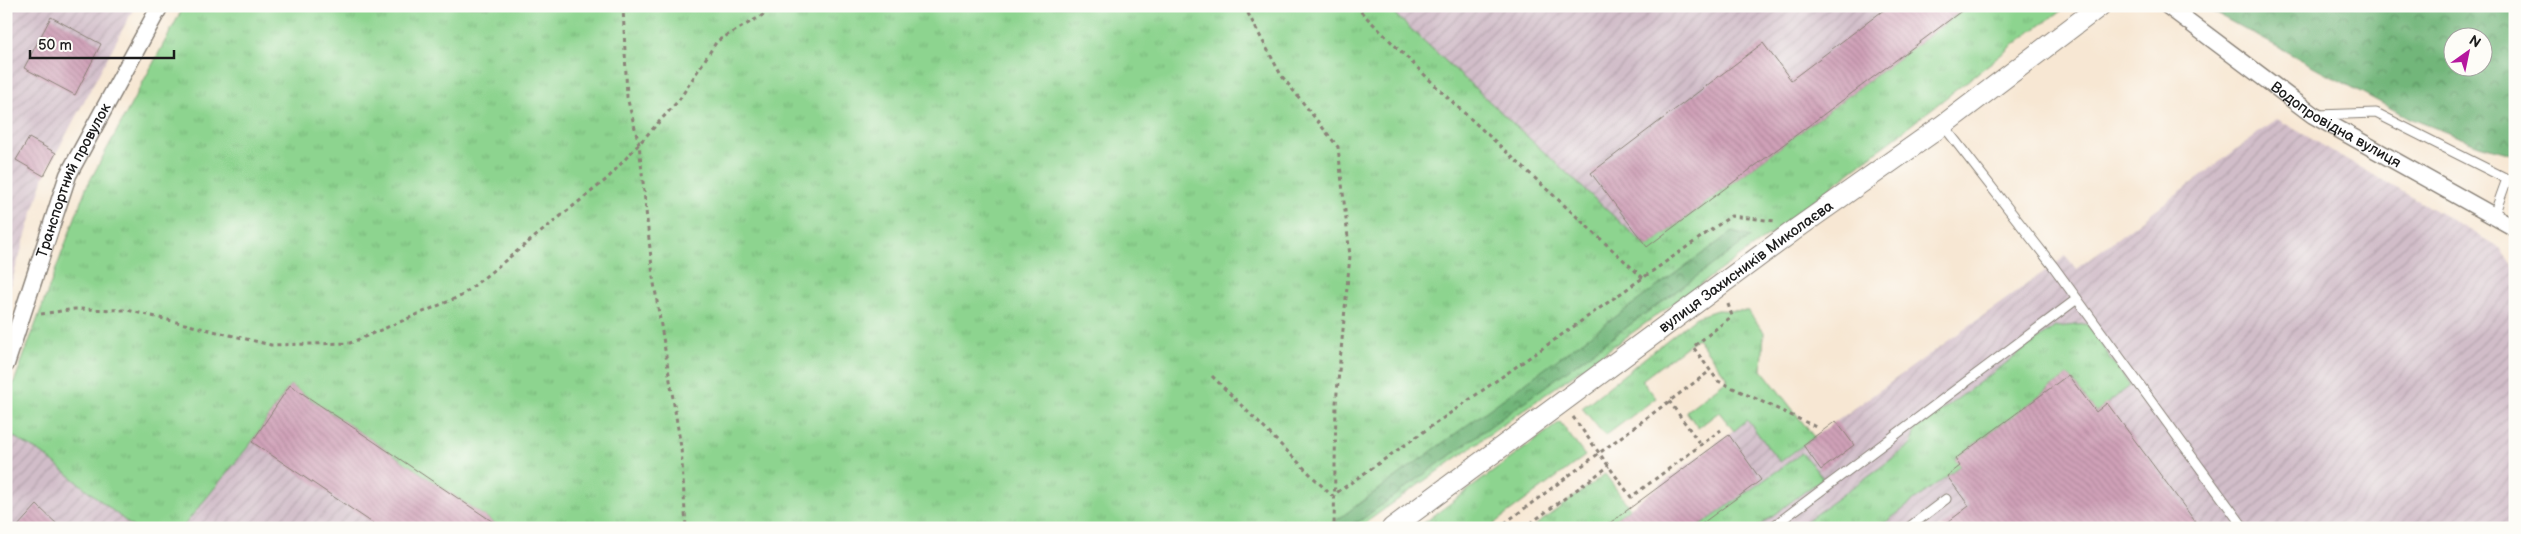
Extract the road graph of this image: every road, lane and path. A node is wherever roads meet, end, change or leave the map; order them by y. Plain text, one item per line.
1 (160, 6) edge
2 (623, 6) edge
3 (773, 6) edge
4 (1244, 6) edge
5 (1355, 6) edge
6 (2100, 6) edge
7 (2168, 6) edge
8 (2313, 115) junction
9 (1943, 125) junction
10 (639, 144) junction
11 (2511, 181) edge
12 (2494, 215) junction
13 (2515, 228) edge
14 (1796, 229) junction
15 (1643, 278) junction
16 (1722, 284) junction
17 (2077, 299) junction
18 (22, 317) junction
19 (6, 364) edge
20 (1710, 371) junction
21 (1212, 376) dead end
22 (1669, 401) junction
23 (1562, 402) junction
24 (1816, 427) dead end
25 (1721, 430) dead end
26 (1701, 445) junction
27 (1599, 452) junction
28 (1609, 466) junction
29 (1332, 496) junction
30 (1946, 499) dead end
31 (1783, 519) junction
32 (686, 528) edge
33 (1334, 528) edge
34 (1392, 528) edge
35 (1498, 528) edge
36 (1524, 528) edge
37 (1771, 528) edge
38 (1789, 528) edge
39 (1908, 528) edge
40 (2244, 528) edge

1 - 18 street, Транспортний провулок
2 - 10 path
3 - 10 path
4 - 29 path
5 - 15 path
6 - 9 street, вулиця Захисників Миколаєва
7 - 8 street, Водопровідна вулиця
8 - 11 lane
8 - 12 street, Водопровідна вулиця
9 - 14 street, вулиця Захисників Миколаєва
9 - 17 lane
10 - 18 path
10 - 32 path
11 - 12 lane
12 - 13 street, Водопровідна вулиця
14 - 15 path
14 - 16 street, вулиця Захисників Миколаєва
15 - 29 path
16 - 20 path
16 - 23 street, вулиця Захисників Миколаєва
17 - 31 lane
17 - 40 lane
18 - 19 street, Транспортний провулок
20 - 22 path
20 - 24 path
21 - 29 path
22 - 26 path
22 - 27 path
23 - 27 path
23 - 34 street, вулиця Захисників Миколаєва
25 - 26 path
26 - 28 path
27 - 28 path
27 - 35 path
28 - 36 path
29 - 33 path
30 - 39 lane
31 - 37 lane
31 - 38 lane

